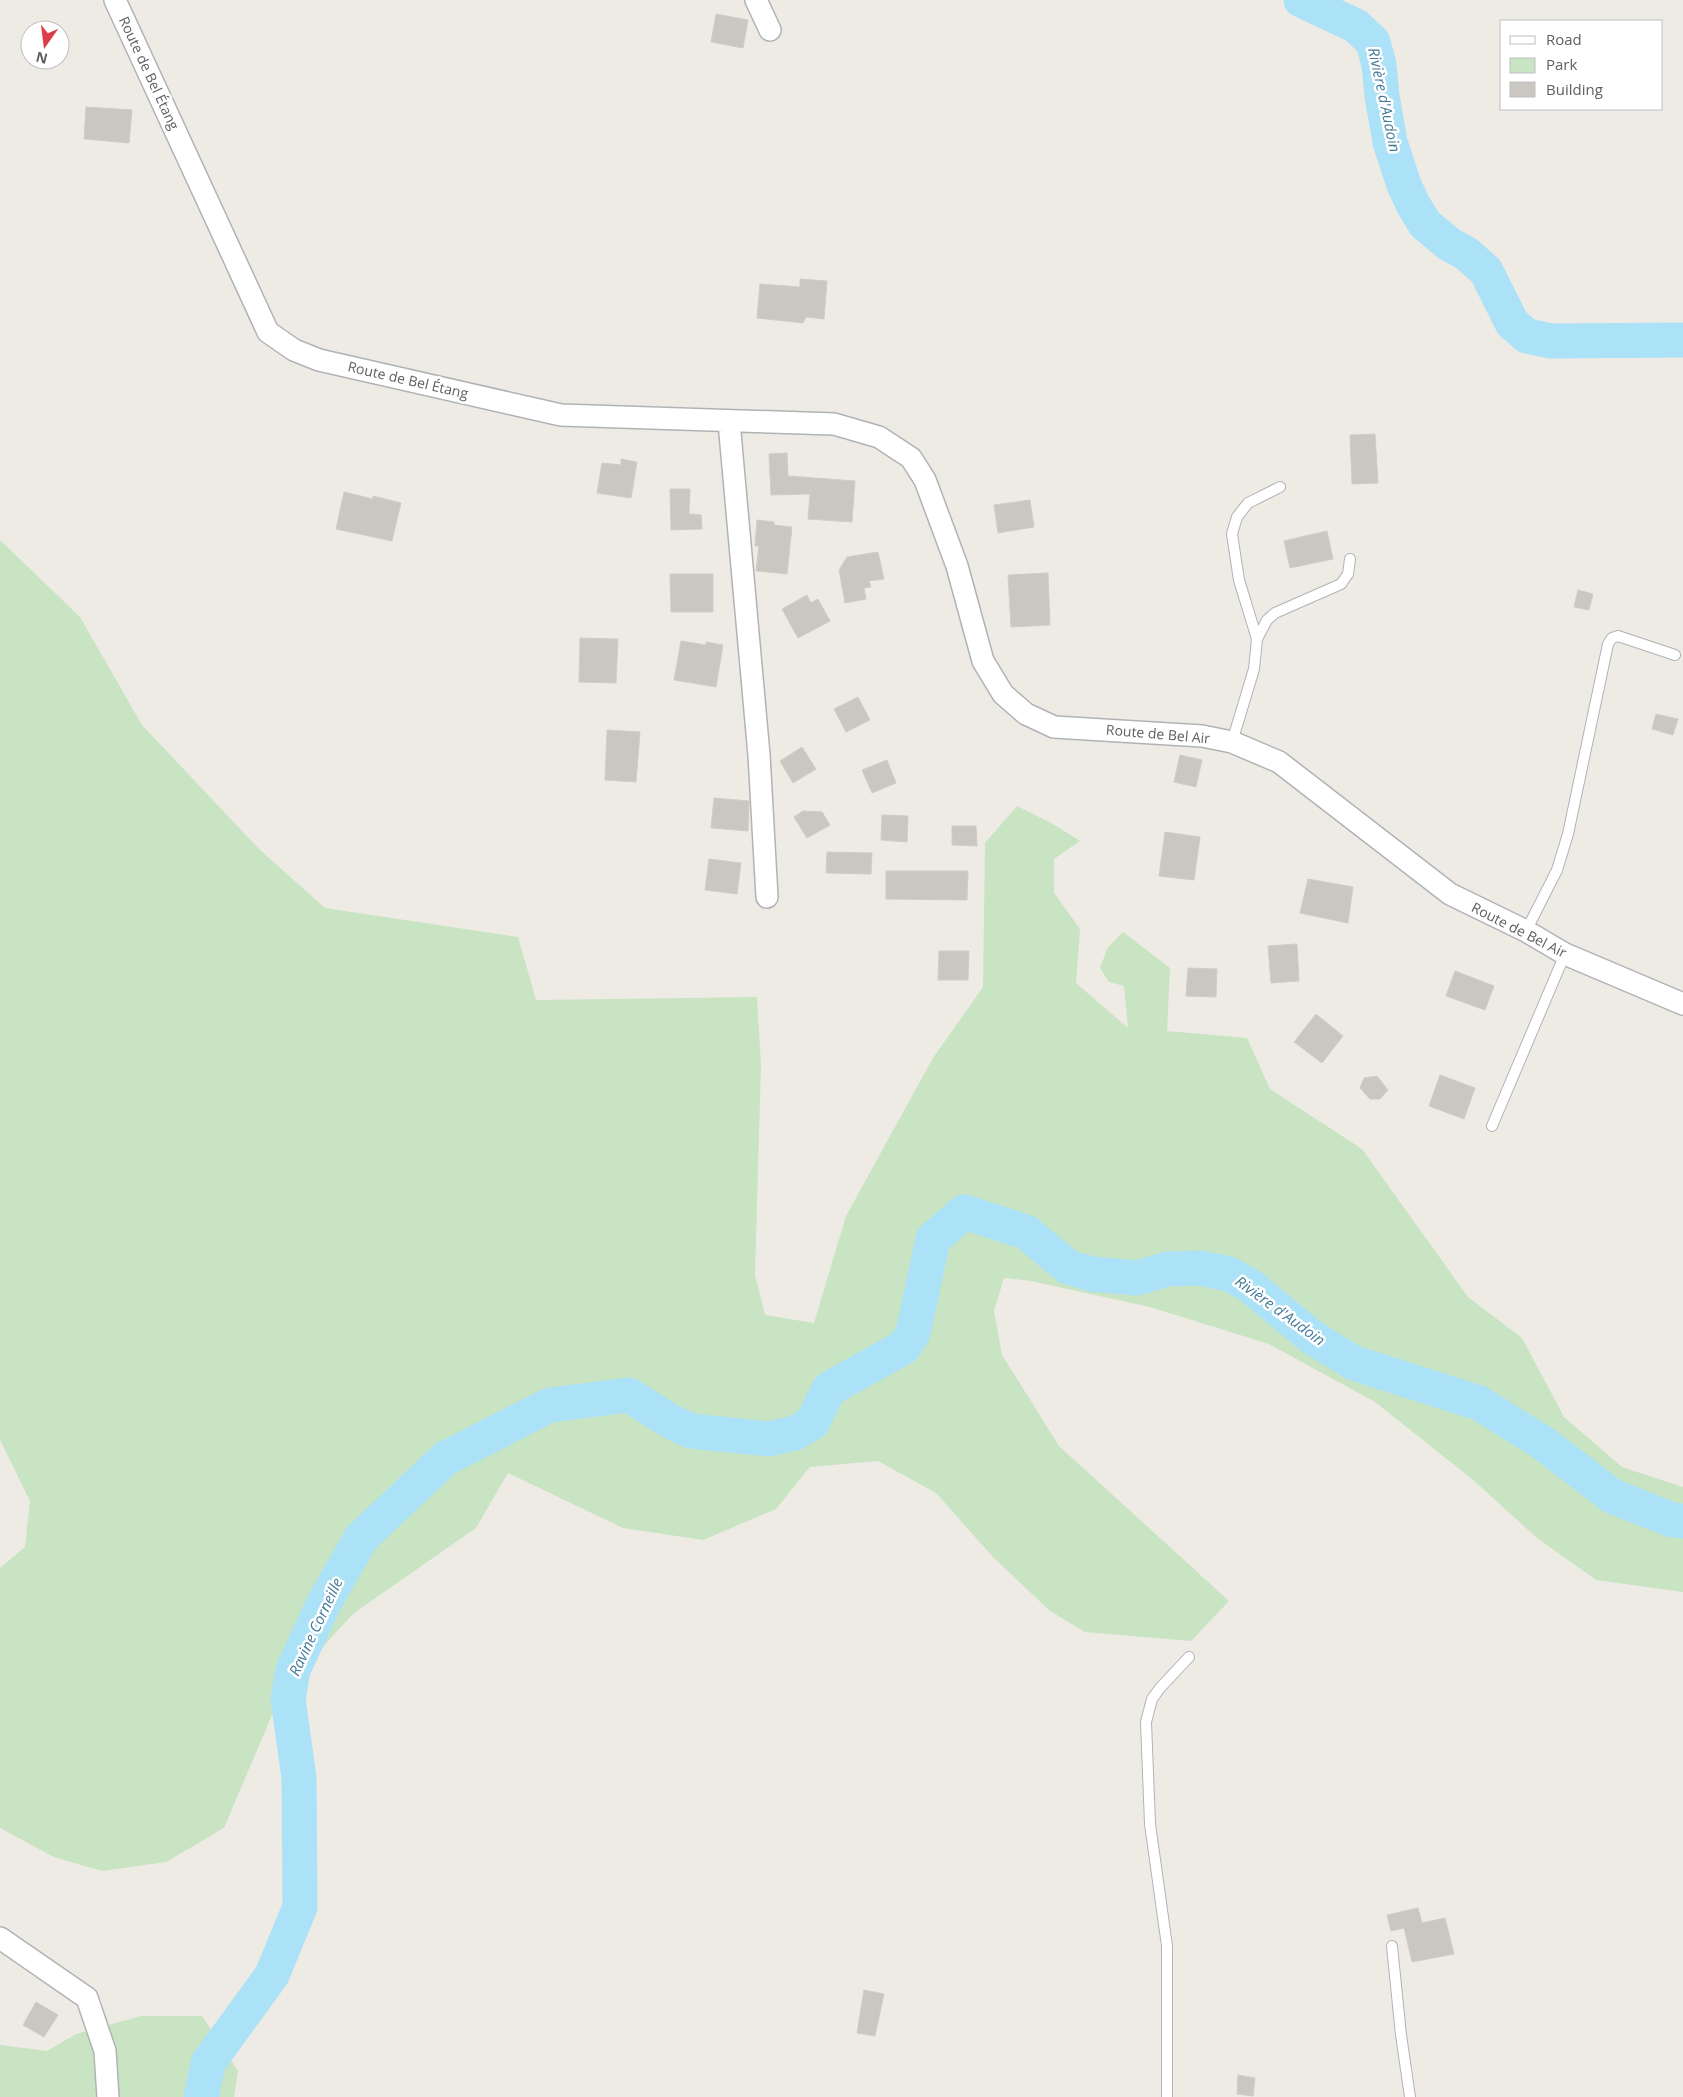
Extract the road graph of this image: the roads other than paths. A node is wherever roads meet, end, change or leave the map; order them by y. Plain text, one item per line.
1 (115, 0) edge
2 (756, 0) edge
3 (770, 30) dead end
4 (729, 422) junction
5 (911, 458) joint
6 (1280, 487) dead end
7 (1350, 559) dead end
8 (1258, 639) junction
9 (1674, 655) dead end
10 (1232, 742) junction
11 (767, 897) dead end
12 (1526, 931) junction
13 (1565, 954) junction
14 (1683, 1004) edge
15 (1492, 1126) dead end
16 (1189, 1657) dead end
17 (0, 1938) edge
18 (1392, 1946) dead end
19 (108, 2097) edge
20 (1167, 2097) edge
21 (1410, 2097) edge

1 - 4 street, Route de Bel Étang
2 - 3 street
4 - 5 street, Route de Bel Étang
4 - 11 street
5 - 10 street, Route de Bel Air
6 - 8 lane
7 - 8 lane
8 - 10 lane
9 - 12 lane
10 - 12 street, Route de Bel Air
12 - 13 street, Route de Bel Air
13 - 14 street, Route de Bel Air
13 - 15 lane
16 - 20 lane
17 - 19 street
18 - 21 lane

